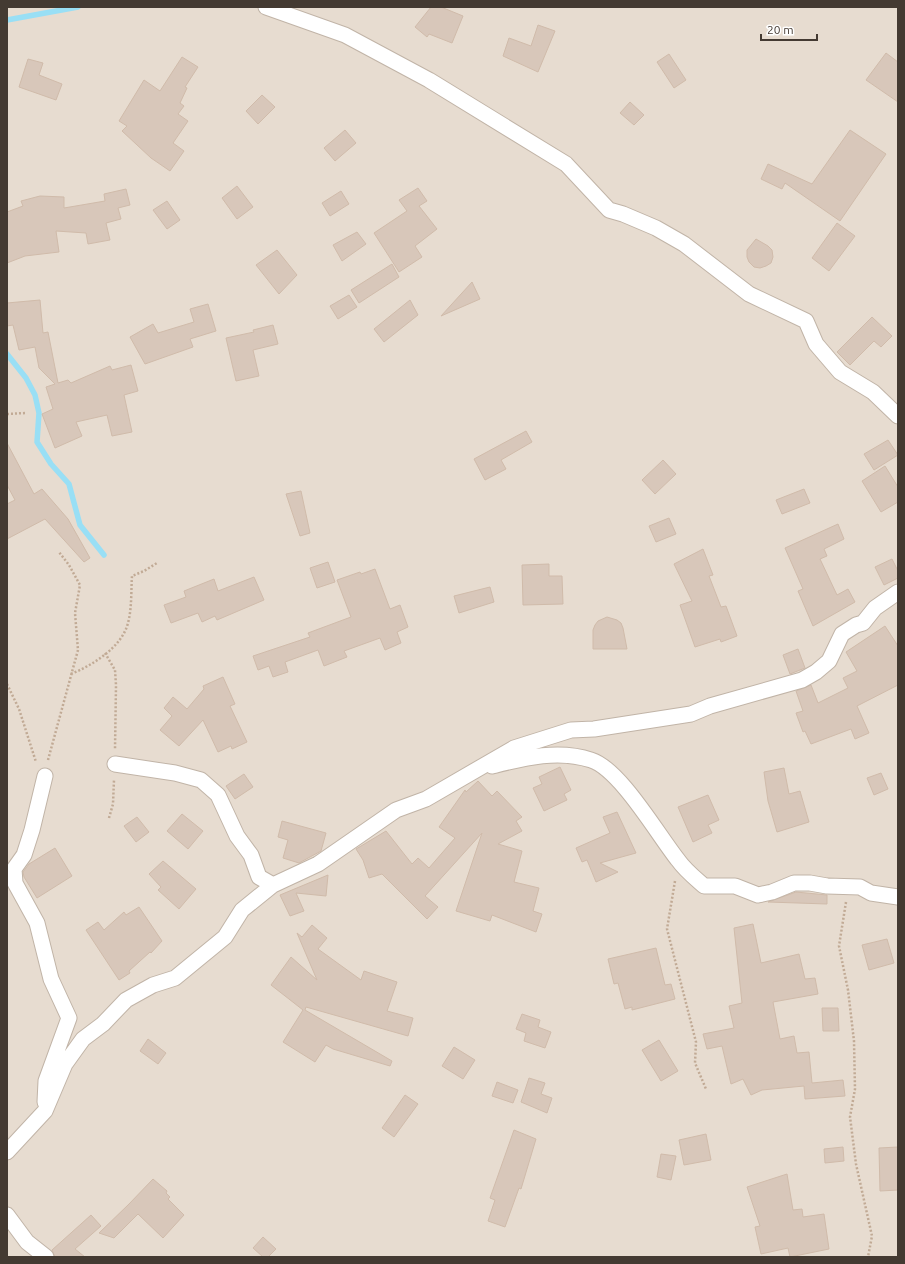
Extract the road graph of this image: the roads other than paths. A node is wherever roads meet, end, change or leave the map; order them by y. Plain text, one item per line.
1 (266, 7) edge
2 (898, 416) edge
3 (898, 592) edge
4 (115, 764) road end
5 (470, 772) junction
6 (44, 780) road end
7 (273, 885) junction
8 (898, 897) edge
9 (44, 1111) junction
10 (7, 1152) edge
11 (7, 1215) edge
12 (46, 1257) edge

1 - 2 street
3 - 5 street
4 - 7 street
5 - 7 street
5 - 8 street
6 - 9 street
7 - 9 street
9 - 10 street
11 - 12 street

